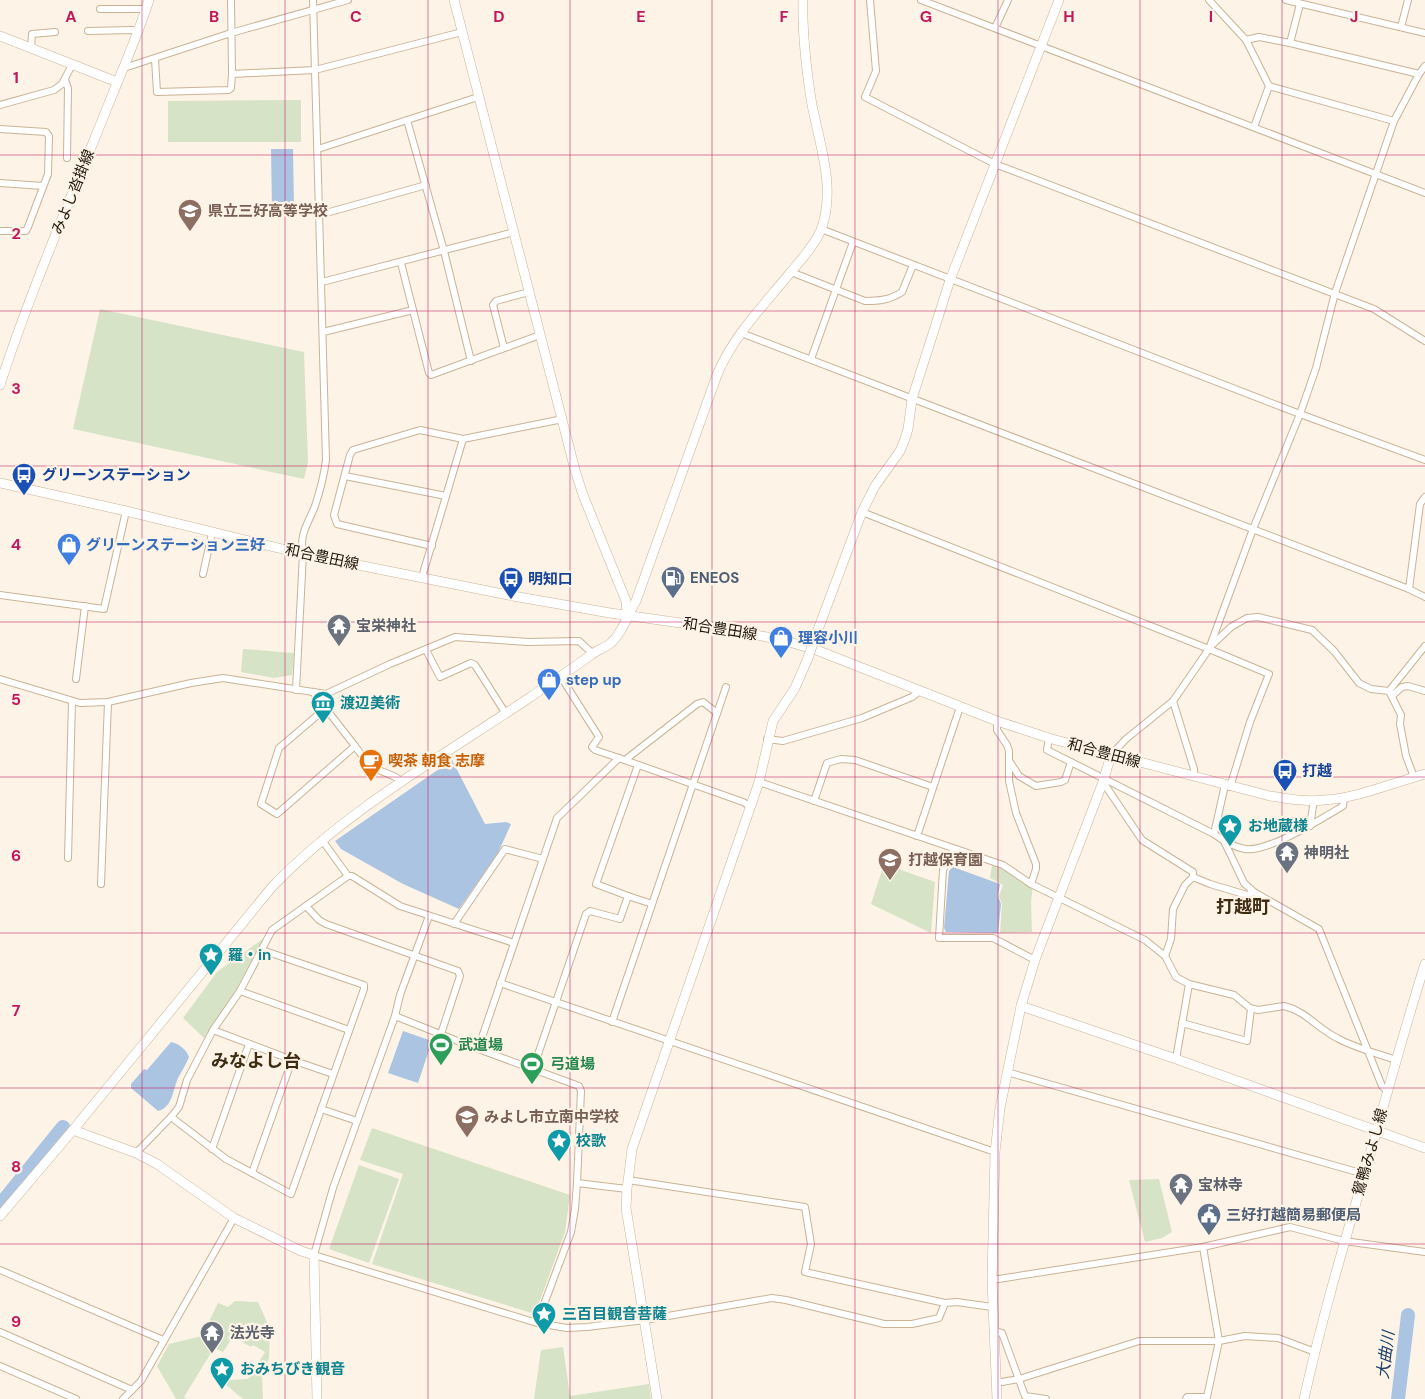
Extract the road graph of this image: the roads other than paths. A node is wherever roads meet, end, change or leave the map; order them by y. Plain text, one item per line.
1 (231, 0) edge
2 (313, 0) edge
3 (348, 0) edge
4 (454, 0) edge
5 (803, 0) edge
6 (870, 0) edge
7 (920, 0) edge
8 (1008, 0) edge
9 (1059, 0) edge
10 (1209, 0) edge
11 (1286, 0) edge
12 (1408, 0) edge
13 (1300, 4) junction
14 (148, 5) edge
15 (100, 9) dead end
16 (313, 9) junction
17 (1402, 27) junction
18 (995, 28) junction
19 (88, 30) dead end
20 (55, 32) dead end
21 (137, 32) junction
22 (462, 32) junction
23 (1425, 33) edge
24 (231, 34) junction
25 (0, 36) edge
26 (1246, 40) junction
27 (1290, 43) junction
28 (1040, 47) junction
29 (31, 48) junction
30 (155, 59) junction
31 (72, 64) junction
32 (1425, 66) edge
33 (124, 68) junction
34 (315, 70) junction
35 (232, 74) junction
36 (1419, 74) junction
37 (65, 80) junction
38 (117, 82) junction
39 (1270, 86) junction
40 (478, 97) junction
41 (0, 105) edge
42 (407, 120) junction
43 (1394, 121) junction
44 (1254, 127) junction
45 (0, 130) edge
46 (318, 149) junction
47 (68, 158) dead end
48 (995, 164) junction
49 (1375, 174) junction
50 (0, 183) edge
51 (426, 185) junction
52 (43, 186) junction
53 (1425, 193) edge
54 (319, 215) junction
55 (821, 229) junction
56 (0, 231) edge
57 (514, 232) junction
58 (853, 242) junction
59 (444, 251) junction
60 (401, 263) junction
61 (913, 265) junction
62 (791, 272) junction
63 (950, 280) junction
64 (322, 282) junction
65 (836, 290) junction
66 (529, 292) junction
67 (1335, 293) junction
68 (413, 310) junction
69 (323, 332) junction
70 (741, 333) junction
71 (540, 336) junction
72 (1425, 341) edge
73 (504, 348) junction
74 (811, 359) junction
75 (472, 361) junction
76 (0, 385) edge
77 (912, 399) junction
78 (1300, 414) junction
79 (563, 419) junction
80 (463, 440) junction
81 (1425, 460) edge
82 (345, 476) junction
83 (0, 483) edge
84 (446, 496) junction
85 (1425, 497) edge
86 (126, 511) junction
87 (862, 512) junction
88 (1253, 529) junction
89 (212, 533) junction
90 (432, 546) junction
91 (303, 554) junction
92 (203, 574) dead end
93 (422, 577) junction
94 (1409, 589) junction
95 (0, 595) edge
96 (1425, 597) edge
97 (85, 606) junction
98 (627, 615) junction
99 (1425, 646) edge
100 (1209, 648) junction
101 (426, 650) junction
102 (593, 654) junction
103 (561, 677) junction
104 (76, 679) dead end
105 (0, 680) edge
106 (726, 687) dead end
107 (296, 690) junction
108 (1425, 690) edge
109 (920, 691) junction
110 (313, 692) junction
111 (1391, 694) junction
112 (1174, 700) junction
113 (72, 701) junction
114 (108, 702) junction
115 (960, 707) junction
116 (326, 708) junction
117 (718, 713) junction
118 (506, 714) junction
119 (997, 721) junction
120 (1049, 738) junction
121 (768, 739) junction
122 (355, 746) junction
123 (1111, 754) junction
124 (622, 759) junction
125 (1010, 761) junction
126 (1071, 762) junction
127 (638, 765) junction
128 (1425, 774) edge
129 (1194, 777) junction
130 (1414, 777) junction
131 (1103, 780) junction
132 (401, 781) junction
133 (758, 782) junction
134 (694, 784) junction
135 (1228, 786) junction
136 (933, 787) junction
137 (1344, 798) junction
138 (1314, 800) junction
139 (814, 801) junction
140 (750, 806) junction
141 (1310, 826) junction
142 (1214, 834) junction
143 (917, 836) junction
144 (322, 840) junction
145 (1224, 841) junction
146 (1238, 846) junction
147 (954, 849) junction
148 (1230, 853) junction
149 (68, 858) dead end
150 (543, 859) junction
151 (348, 876) junction
152 (1193, 878) junction
153 (101, 884) dead end
154 (1031, 884) junction
155 (1254, 892) junction
156 (628, 896) junction
157 (1060, 898) junction
158 (652, 904) junction
159 (306, 906) junction
160 (429, 916) junction
161 (454, 924) junction
162 (514, 943) junction
163 (262, 950) junction
164 (415, 955) junction
165 (1165, 956) junction
166 (1035, 960) junction
167 (1425, 964) edge
168 (500, 983) junction
169 (1189, 984) junction
170 (240, 991) junction
171 (555, 1003) junction
172 (1020, 1006) junction
173 (1252, 1009) junction
174 (395, 1016) junction
175 (612, 1022) junction
176 (1182, 1023) junction
177 (213, 1030) junction
178 (349, 1030) junction
179 (440, 1034) junction
180 (669, 1041) junction
181 (249, 1044) junction
182 (478, 1049) junction
183 (1368, 1050) junction
184 (1176, 1059) junction
185 (292, 1060) junction
186 (1396, 1060) junction
187 (533, 1069) junction
188 (1007, 1072) junction
189 (333, 1074) junction
190 (1388, 1092) junction
191 (322, 1109) junction
192 (171, 1117) junction
193 (357, 1122) junction
194 (73, 1130) junction
195 (1376, 1130) junction
196 (1425, 1148) edge
197 (212, 1149) junction
198 (995, 1152) junction
199 (136, 1153) junction
200 (252, 1173) junction
201 (1364, 1174) junction
202 (577, 1182) junction
203 (628, 1185) junction
204 (0, 1216) edge
205 (234, 1218) junction
206 (1344, 1241) junction
207 (1203, 1247) junction
208 (1425, 1252) edge
209 (314, 1255) junction
210 (0, 1271) edge
211 (992, 1280) junction
212 (945, 1303) junction
213 (992, 1307) junction
214 (645, 1320) junction
215 (537, 1323) junction
216 (993, 1331) junction
217 (0, 1332) edge
218 (163, 1340) junction
219 (1219, 1341) junction
220 (1315, 1352) junction
221 (0, 1366) edge
222 (1019, 1379) junction
223 (996, 1383) junction
224 (132, 1390) junction
225 (76, 1399) edge
226 (124, 1399) edge
227 (317, 1399) edge
228 (658, 1399) edge
229 (996, 1399) edge
230 (1046, 1399) edge
231 (1186, 1399) edge
232 (1304, 1399) edge

1 - 24 street
2 - 16 street
3 - 16 street
4 - 22 street
5 - 55 street
6 - 48 street
7 - 18 street
8 - 18 street
9 - 28 street
10 - 26 street
11 - 13 street
12 - 17 street
13 - 17 street
13 - 27 street
14 - 15 street
14 - 21 street, みよし沓掛線
16 - 24 street
16 - 34 street
17 - 23 street
18 - 28 street
19 - 21 street
20 - 29 street
21 - 33 street, みよし沓掛線
22 - 34 street
22 - 40 street
24 - 30 street
24 - 35 street
25 - 29 street
26 - 27 street
26 - 39 street
27 - 36 street
28 - 44 street
28 - 48 street
29 - 31 street
30 - 33 street
30 - 35 street
31 - 37 street
31 - 38 street
32 - 36 street
33 - 38 street, みよし沓掛線
34 - 35 street
34 - 46 street
36 - 43 street
37 - 41 street
37 - 47 street
38 - 76 street, みよし沓掛線
39 - 43 street
39 - 44 street
40 - 42 street
40 - 57 street
42 - 46 street
42 - 51 street
43 - 49 street
44 - 49 street
45 - 52 street
46 - 54 street
48 - 63 street
48 - 67 street
49 - 53 street
49 - 67 street
50 - 52 street
51 - 54 street
51 - 59 street
52 - 56 street
54 - 64 street
55 - 58 street
55 - 62 street
57 - 59 street
57 - 66 street
58 - 61 street
58 - 65 street
59 - 60 street
59 - 75 street
60 - 64 street
60 - 68 street
61 - 63 street
61 - 65 street
62 - 65 street
62 - 70 street
63 - 77 street
63 - 78 street
64 - 69 street
65 - 74 street
66 - 71 street
66 - 73 street
67 - 72 street
67 - 78 street
68 - 69 street
68 - 75 street
69 - 91 street
70 - 74 street
70 - 98 street
71 - 73 street
71 - 79 street
73 - 75 street
74 - 77 street
77 - 87 street
77 - 88 street
78 - 81 street
78 - 88 street
79 - 80 street
79 - 98 street
80 - 82 street
80 - 84 street
82 - 84 street
82 - 90 street
83 - 86 street, 和合豊田線
84 - 90 street
85 - 94 street
86 - 89 street, 和合豊田線
86 - 97 street
87 - 100 street
87 - 121 street, bridge
88 - 94 street
88 - 100 street
89 - 91 street, 和合豊田線
89 - 92 street
90 - 93 street
91 - 93 street, 和合豊田線
91 - 107 street
93 - 98 street, 和合豊田線
94 - 96 street
95 - 97 street
97 - 104 street
98 - 102 street
98 - 109 street, 和合豊田線
99 - 111 street
100 - 111 street
100 - 112 street
100 - 135 street
101 - 102 street
101 - 110 street
101 - 118 street
102 - 103 street
103 - 118 street
103 - 124 street
105 - 113 street
106 - 117 street
107 - 110 street
107 - 114 street
108 - 111 street
109 - 115 street, 和合豊田線
109 - 121 street
110 - 116 street
111 - 130 street
112 - 123 street
112 - 129 street
113 - 114 street
113 - 149 street
114 - 153 street
115 - 119 street, 和合豊田線
115 - 136 street
116 - 122 street
116 - 122 street
117 - 124 street
117 - 134 street
118 - 132 street
119 - 120 street, 和合豊田線
119 - 125 street
120 - 123 street, 和合豊田線
120 - 126 street
121 - 133 street
122 - 132 street
123 - 129 street, 和合豊田線
123 - 131 street
124 - 127 street
124 - 150 street
125 - 126 street
125 - 154 street
126 - 131 street
127 - 134 street
127 - 156 street
128 - 130 street, 和合豊田線
129 - 135 street, 和合豊田線
130 - 137 street, 和合豊田線
131 - 142 street
131 - 152 street
131 - 157 street
132 - 144 street
133 - 139 street
133 - 140 street
134 - 140 street
134 - 158 street
135 - 138 street, 和合豊田線
135 - 142 street
136 - 139 street
136 - 143 street
137 - 138 street, 和合豊田線
137 - 141 street
138 - 141 street
139 - 143 street
140 - 180 street
141 - 146 street
142 - 145 street
143 - 147 street
144 - 151 street
144 - 194 street
145 - 146 street
145 - 148 street
146 - 148 street
147 - 154 street
147 - 166 street
148 - 155 street
150 - 161 street
150 - 162 street
151 - 159 street
151 - 160 street
152 - 155 street
152 - 165 street
154 - 157 street
155 - 183 street
156 - 158 street
156 - 171 street
157 - 165 street
157 - 166 street
158 - 175 street
159 - 163 street
159 - 164 street
160 - 161 street
160 - 164 street
161 - 162 street
162 - 168 street
163 - 170 street
163 - 178 street
164 - 174 street
164 - 179 street
165 - 169 street
166 - 172 street
167 - 186 street, 鴛鴨みよし線
168 - 171 street
168 - 182 street
169 - 173 street
169 - 176 street
170 - 177 street
170 - 178 street
171 - 175 street
171 - 187 street
172 - 184 street
172 - 188 street
173 - 176 street
173 - 183 street
174 - 179 street
174 - 193 street
175 - 180 street
176 - 184 street
177 - 181 street
177 - 192 street
178 - 189 street
179 - 182 street
180 - 198 street
180 - 203 street
181 - 185 street
181 - 197 street
182 - 187 street
183 - 186 street
183 - 190 street
184 - 195 street
185 - 189 street
185 - 200 street
186 - 190 street, 鴛鴨みよし線
187 - 202 street
188 - 198 street
188 - 201 street
189 - 191 street
190 - 195 street, 鴛鴨みよし線
191 - 193 street
191 - 200 street
192 - 197 street
192 - 199 street
193 - 209 street
194 - 199 street
194 - 204 street
195 - 196 street
195 - 201 street, 鴛鴨みよし線
197 - 200 street
198 - 211 street
199 - 205 street
201 - 206 street, 鴛鴨みよし線
202 - 203 street
202 - 215 street
203 - 212 street
203 - 214 street
205 - 209 street
205 - 218 street
206 - 207 street
206 - 208 street
206 - 220 street, 鴛鴨みよし線
207 - 211 street
207 - 219 street
209 - 215 street
209 - 227 street
210 - 218 street
211 - 213 street
212 - 213 street
212 - 214 street
213 - 216 street
214 - 215 street
214 - 228 street
216 - 222 street
216 - 223 street
217 - 224 street
218 - 224 street
219 - 220 street
219 - 222 street
219 - 231 street
220 - 232 street, 鴛鴨みよし線
221 - 225 street
222 - 223 street
222 - 230 street
223 - 229 street
224 - 226 street

